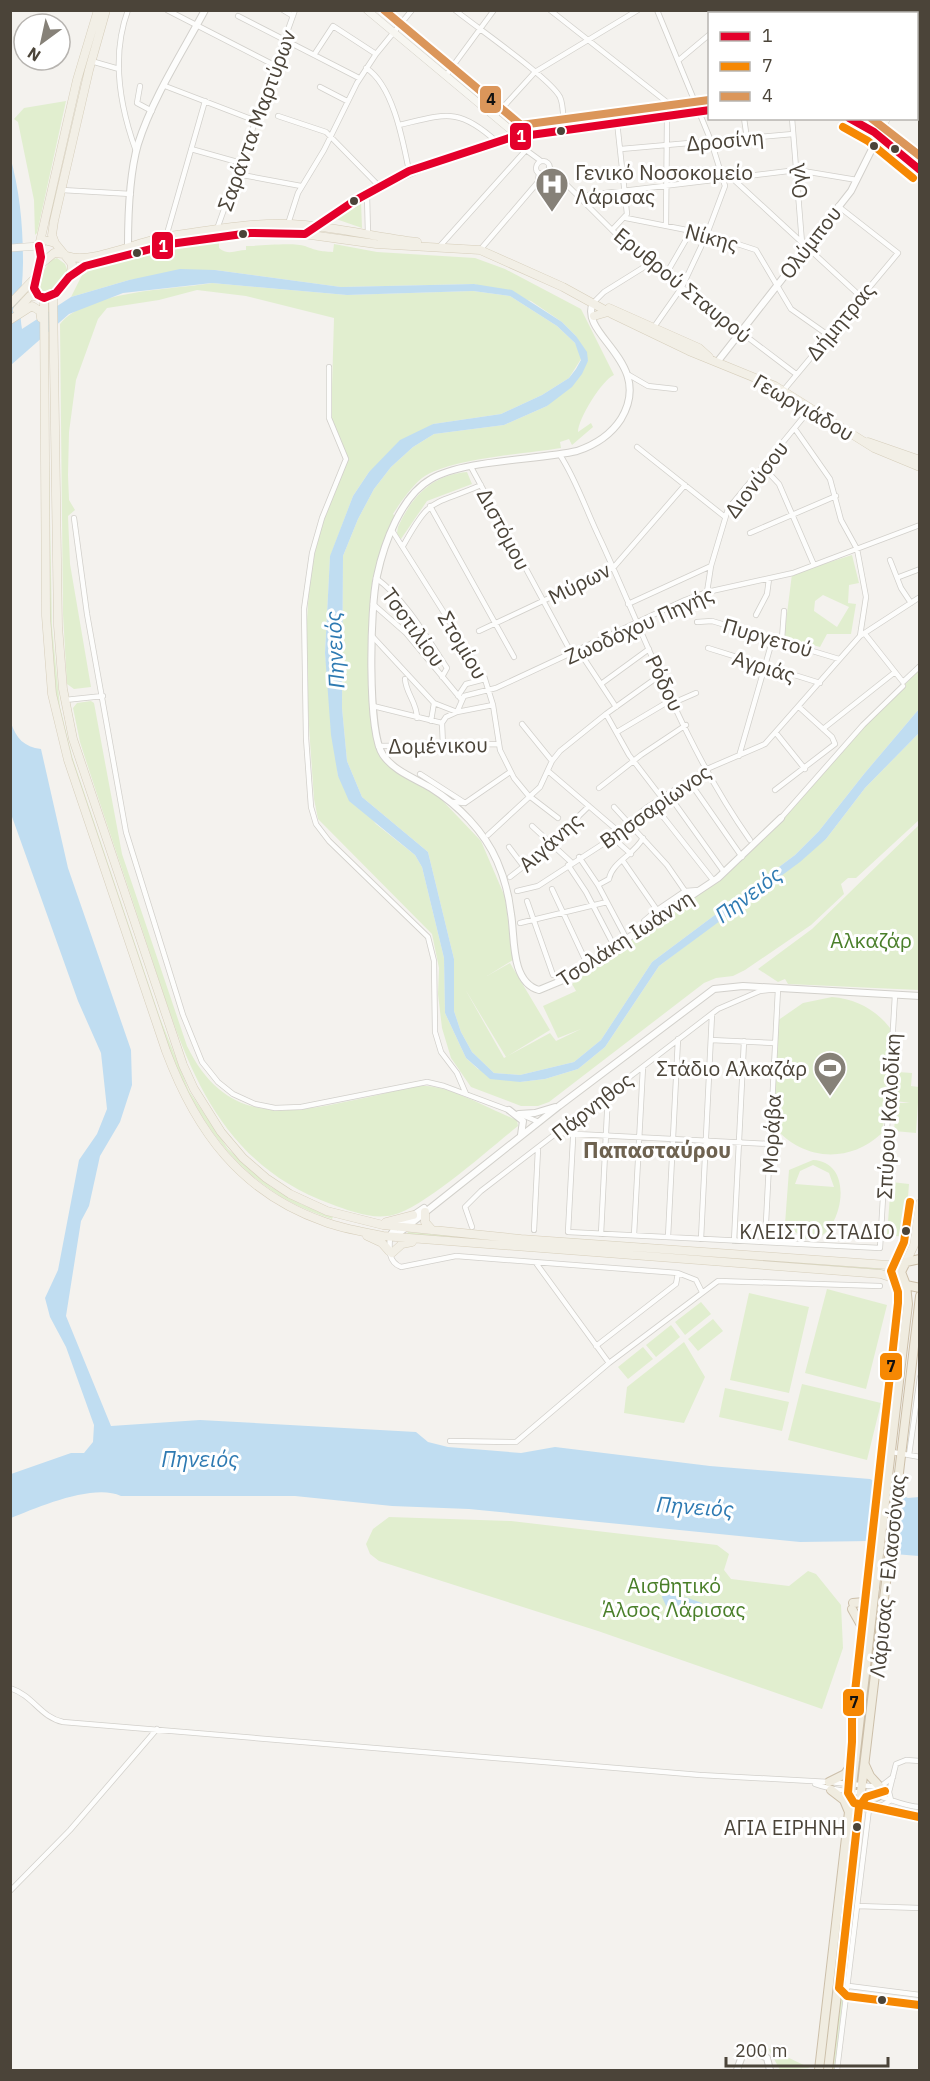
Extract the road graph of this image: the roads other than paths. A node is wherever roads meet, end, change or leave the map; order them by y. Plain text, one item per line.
1 (98, 10) edge
2 (106, 10) edge
3 (128, 10) edge
4 (167, 10) edge
5 (205, 10) edge
6 (283, 10) edge
7 (367, 10) edge
8 (412, 10) edge
9 (455, 10) edge
10 (550, 10) edge
11 (638, 10) edge
12 (657, 10) edge
13 (494, 11) edge
14 (294, 13) edge
15 (238, 16) dead end
16 (197, 25) junction
17 (480, 30) junction
18 (394, 32) junction
19 (708, 36) edge
20 (285, 40) junction
21 (588, 40) junction
22 (376, 54) junction
23 (314, 55) junction
24 (678, 60) junction
25 (91, 61) junction
26 (276, 66) junction
27 (366, 68) junction
28 (120, 69) junction
29 (535, 72) junction
30 (447, 74) junction
31 (359, 78) junction
32 (140, 86) dead end
33 (165, 86) junction
34 (320, 87) dead end
35 (206, 101) junction
36 (347, 101) junction
37 (708, 110) edge
38 (152, 111) junction
39 (699, 111) junction
40 (682, 114) junction
41 (496, 115) junction
42 (278, 116) dead end
43 (667, 116) junction
44 (744, 120) edge
45 (792, 120) edge
46 (852, 120) edge
47 (885, 120) edge
48 (256, 121) junction
49 (617, 122) junction
50 (399, 125) junction
51 (564, 129) junction
52 (874, 132) junction
53 (528, 134) junction
54 (793, 134) junction
55 (518, 136) junction
56 (330, 137) junction
57 (747, 139) junction
58 (711, 141) junction
59 (497, 142) junction
60 (667, 145) junction
61 (191, 149) junction
62 (621, 149) junction
63 (526, 150) junction
64 (136, 152) junction
65 (535, 158) junction
66 (542, 161) junction
67 (242, 163) junction
68 (536, 166) junction
69 (549, 167) junction
70 (797, 170) junction
71 (920, 170) edge
72 (409, 171) junction
73 (539, 173) junction
74 (237, 174) junction
75 (732, 178) junction
76 (723, 179) junction
77 (857, 180) junction
78 (301, 186) junction
79 (666, 186) junction
80 (380, 187) junction
81 (62, 190) junction
82 (626, 191) junction
83 (131, 194) junction
84 (367, 194) junction
85 (580, 196) junction
86 (838, 206) junction
87 (626, 218) junction
88 (288, 224) junction
89 (315, 226) junction
90 (666, 226) junction
91 (217, 229) junction
92 (612, 230) junction
93 (691, 231) junction
94 (305, 234) junction
95 (707, 234) junction
96 (368, 235) junction
97 (166, 237) junction
98 (55, 243) junction
99 (804, 245) junction
100 (39, 246) junction
101 (128, 246) junction
102 (437, 246) junction
103 (10, 248) edge
104 (480, 250) junction
105 (66, 256) junction
106 (649, 264) junction
107 (38, 267) junction
108 (665, 276) junction
109 (69, 278) junction
110 (32, 281) junction
111 (777, 283) junction
112 (682, 287) junction
113 (53, 295) junction
114 (860, 296) junction
115 (38, 297) junction
116 (593, 303) junction
117 (10, 304) edge
118 (43, 312) junction
119 (609, 313) junction
120 (594, 316) junction
121 (10, 319) edge
122 (654, 327) junction
123 (741, 332) junction
124 (828, 335) junction
125 (709, 357) junction
126 (718, 361) junction
127 (329, 367) dead end
128 (796, 374) junction
129 (629, 375) junction
130 (675, 389) dead end
131 (783, 391) junction
132 (812, 408) junction
133 (795, 429) junction
134 (866, 442) junction
135 (637, 447) dead end
136 (560, 454) junction
137 (920, 460) edge
138 (920, 466) edge
139 (471, 467) junction
140 (763, 467) junction
141 (685, 484) junction
142 (481, 485) junction
143 (836, 496) junction
144 (430, 506) junction
145 (792, 515) junction
146 (725, 517) junction
147 (74, 518) dead end
148 (920, 525) edge
149 (393, 532) junction
150 (750, 533) dead end
151 (403, 546) junction
152 (857, 549) junction
153 (890, 560) dead end
154 (711, 566) junction
155 (814, 566) junction
156 (613, 568) junction
157 (920, 569) edge
158 (898, 577) junction
159 (376, 578) junction
160 (770, 579) junction
161 (707, 592) junction
162 (920, 597) edge
163 (543, 601) junction
164 (911, 603) junction
165 (373, 604) junction
166 (628, 604) junction
167 (784, 611) dead end
168 (756, 615) dead end
169 (697, 621) dead end
170 (636, 622) junction
171 (496, 625) junction
172 (479, 632) dead end
173 (862, 635) junction
174 (373, 637) junction
175 (773, 638) junction
176 (782, 639) junction
177 (708, 648) dead end
178 (649, 649) junction
179 (579, 651) junction
180 (572, 654) junction
181 (514, 657) dead end
182 (839, 658) junction
183 (920, 666) edge
184 (765, 667) junction
185 (895, 672) junction
186 (659, 676) junction
187 (442, 677) junction
188 (405, 679) dead end
189 (485, 679) junction
190 (820, 683) junction
191 (601, 684) junction
192 (903, 684) junction
193 (489, 690) junction
194 (696, 693) dead end
195 (103, 696) junction
196 (460, 698) junction
197 (65, 700) junction
198 (672, 701) junction
199 (434, 703) junction
200 (493, 705) junction
201 (373, 706) junction
202 (616, 707) junction
203 (799, 707) junction
204 (457, 712) junction
205 (606, 714) junction
206 (417, 718) junction
207 (431, 721) junction
208 (442, 723) junction
209 (522, 724) dead end
210 (686, 725) junction
211 (823, 729) junction
212 (617, 732) junction
213 (776, 733) junction
214 (499, 744) junction
215 (377, 746) junction
216 (443, 746) junction
217 (740, 756) junction
218 (552, 761) junction
219 (633, 762) junction
220 (707, 768) junction
221 (805, 769) junction
222 (548, 771) junction
223 (510, 772) junction
224 (420, 774) dead end
225 (689, 781) junction
226 (599, 788) dead end
227 (775, 790) dead end
228 (668, 794) junction
229 (531, 797) junction
230 (662, 798) junction
231 (449, 801) junction
232 (465, 803) junction
233 (653, 804) junction
234 (589, 806) junction
235 (614, 807) dead end
236 (558, 818) dead end
237 (781, 818) joint
238 (628, 823) junction
239 (532, 826) dead end
240 (618, 831) junction
241 (488, 835) dead end
242 (612, 837) junction
243 (643, 838) junction
244 (750, 840) dead end
245 (552, 843) junction
246 (509, 847) dead end
247 (631, 854) junction
248 (579, 857) junction
249 (742, 857) junction
250 (622, 861) junction
251 (569, 863) junction
252 (524, 867) junction
253 (724, 872) junction
254 (510, 877) dead end
255 (713, 880) junction
256 (598, 885) junction
257 (552, 890) dead end
258 (699, 890) junction
259 (517, 891) dead end
260 (685, 891) junction
261 (527, 901) dead end
262 (607, 902) junction
263 (594, 905) junction
264 (657, 910) junction
265 (563, 913) junction
266 (533, 920) junction
267 (520, 923) dead end
268 (642, 929) junction
269 (624, 934) dead end
270 (611, 940) dead end
271 (588, 966) junction
272 (553, 975) dead end
273 (778, 989) junction
274 (895, 994) junction
275 (920, 996) edge
276 (712, 1014) junction
277 (678, 1038) junction
278 (711, 1040) junction
279 (744, 1041) junction
280 (775, 1043) junction
281 (643, 1066) junction
282 (608, 1093) junction
283 (466, 1094) junction
284 (559, 1106) junction
285 (509, 1110) junction
286 (519, 1114) junction
287 (574, 1120) junction
288 (539, 1122) junction
289 (556, 1133) junction
290 (573, 1134) junction
291 (606, 1135) junction
292 (520, 1137) junction
293 (639, 1137) junction
294 (673, 1139) junction
295 (706, 1140) junction
296 (739, 1142) junction
297 (770, 1144) junction
298 (538, 1148) junction
299 (920, 1203) edge
300 (433, 1204) junction
301 (425, 1212) junction
302 (413, 1215) junction
303 (369, 1222) junction
304 (401, 1227) junction
305 (472, 1227) dead end
306 (355, 1230) junction
307 (432, 1230) junction
308 (534, 1230) dead end
309 (601, 1234) junction
310 (634, 1235) junction
311 (392, 1237) junction
312 (668, 1237) junction
313 (701, 1239) junction
314 (428, 1241) junction
315 (734, 1241) junction
316 (765, 1242) junction
317 (391, 1255) junction
318 (920, 1259) edge
319 (536, 1263) junction
320 (904, 1264) junction
321 (678, 1273) junction
322 (905, 1284) junction
323 (880, 1286) dead end
324 (920, 1288) edge
325 (702, 1292) junction
326 (919, 1297) edge
327 (596, 1346) junction
328 (907, 1362) junction
329 (609, 1363) junction
330 (920, 1377) edge
331 (450, 1441) dead end
332 (899, 1457) junction
333 (920, 1457) edge
334 (877, 1586) junction
335 (870, 1652) junction
336 (10, 1688) edge
337 (861, 1720) junction
338 (157, 1729) junction
339 (857, 1757) junction
340 (920, 1761) edge
341 (865, 1765) junction
342 (893, 1777) junction
343 (812, 1782) junction
344 (830, 1786) junction
345 (858, 1789) junction
346 (879, 1792) junction
347 (889, 1792) junction
348 (891, 1800) junction
349 (920, 1807) edge
350 (854, 1815) junction
351 (10, 1891) edge
352 (857, 1906) junction
353 (920, 1908) edge
354 (849, 1986) junction
355 (920, 1995) edge
356 (821, 2069) edge
357 (737, 2070) edge
358 (770, 2070) edge
359 (837, 2070) edge

1 - 100 main road
2 - 25 main road
3 - 28 street
4 - 16 street
5 - 16 street
6 - 14 street
7 - 18 main road
8 - 18 street
9 - 17 street
10 - 21 street
11 - 21 street
12 - 24 street
13 - 17 street
14 - 20 street, Σαράντα Μαρτύρων
15 - 20 street
16 - 26 street
16 - 33 street
17 - 29 street
17 - 30 street
18 - 22 street
18 - 30 main road
19 - 24 street
20 - 23 street
20 - 26 street, Σαράντα Μαρτύρων
21 - 29 street
21 - 40 street
22 - 23 street
22 - 27 street
23 - 31 street
24 - 39 street
25 - 28 street
25 - 81 main road
26 - 48 street, Σαράντα Μαρτύρων
27 - 31 street
27 - 50 street
28 - 64 street
29 - 41 street
29 - 51 street
30 - 41 main road
31 - 36 street
32 - 38 street
33 - 35 street
33 - 38 street
34 - 36 street
35 - 48 street
35 - 61 street
36 - 56 street
37 - 39 main road
38 - 64 street
39 - 40 main road
39 - 58 street
40 - 43 main road
41 - 55 main road
42 - 56 street
43 - 49 main road
43 - 60 street
44 - 57 street
45 - 54 street, Ογλ
46 - 52 main road
47 - 52 main road, Ολύμπου
48 - 67 street, Σαράντα Μαρτύρων
49 - 51 main road
49 - 62 street
50 - 59 street
50 - 72 street
51 - 53 main road
52 - 71 street
52 - 77 street, Ολύμπου
53 - 55 main road
53 - 63 street
54 - 57 street, Δροσίνη
54 - 70 street, Ογλ
55 - 59 main road
55 - 63 street
56 - 78 street
56 - 80 street
57 - 58 street, Δροσίνη
58 - 60 street, Δροσίνη
58 - 76 street
59 - 72 main road
60 - 62 street, Δροσίνη
60 - 79 street
61 - 67 street
61 - 97 street
62 - 82 street
63 - 65 street
63 - 102 street
64 - 83 street
65 - 66 street
65 - 68 street
66 - 68 street
66 - 69 street
67 - 74 street, Σαράντα Μαρτύρων
68 - 73 street
69 - 73 street
69 - 85 street, Ερυθρού Σταυρού
70 - 75 street
70 - 77 street
70 - 99 street, Ογλ
72 - 80 main road
73 - 104 street
74 - 78 street
74 - 91 street, Σαράντα Μαρτύρων
75 - 76 street
75 - 99 street
76 - 79 street
76 - 95 street
77 - 86 street, Ολύμπου
78 - 88 street
79 - 82 street
79 - 90 street
80 - 84 main road
81 - 83 street
81 - 98 main road
82 - 85 street
82 - 87 street
83 - 101 street
84 - 89 main road
84 - 96 street
85 - 92 street, Ερυθρού Σταυρού
86 - 99 street, Ολύμπου
86 - 114 street, Δήμητρας
87 - 90 street, Νίκης
87 - 92 street
88 - 89 main road
88 - 91 main road
89 - 94 main road
89 - 96 main road
90 - 93 street, Νίκης
91 - 97 main road
92 - 106 street, Ερυθρού Σταυρού
93 - 95 street, Νίκης
93 - 108 street
94 - 102 main road
94 - 109 main road
95 - 111 street, Νίκης
95 - 112 street
96 - 102 main road
97 - 101 main road
98 - 100 main road
98 - 105 main road
99 - 111 street, Ολύμπου
99 - 114 street
100 - 103 main road
100 - 107 main road
101 - 105 main road
102 - 104 main road, Γεωργιάδου
104 - 116 main road, Γεωργιάδου
105 - 107 main road
105 - 109 main road
106 - 108 street, Ερυθρού Σταυρού
106 - 116 street
107 - 110 main road
108 - 112 street, Ερυθρού Σταυρού
109 - 113 main road
110 - 115 main road
110 - 117 main road
111 - 123 street, Ολύμπου
111 - 124 street, Νίκης
112 - 122 street
112 - 123 street, Ερυθρού Σταυρού
113 - 115 main road
113 - 197 main road
114 - 124 street, Δήμητρας
115 - 118 main road
115 - 121 main road
116 - 119 main road, Γεωργιάδου
116 - 120 street
116 - 122 main road, Γεωργιάδου
118 - 121 main road
118 - 306 main road
119 - 120 main road
119 - 125 main road, Γεωργιάδου
120 - 129 street
122 - 125 main road, Γεωργιάδου
123 - 126 street, Ολύμπου
123 - 128 street, Ερυθρού Σταυρού
124 - 128 street, Δήμητρας
125 - 126 main road, Γεωργιάδου
126 - 131 main road, Γεωργιάδου
127 - 283 street
128 - 131 street, Δήμητρας
129 - 130 street
129 - 136 street
131 - 132 main road, Γεωργιάδου
132 - 133 street, Διονύσου
132 - 134 main road, Γεωργιάδου
133 - 140 street, Διονύσου
133 - 143 street
134 - 137 main road, Γεωργιάδου
134 - 138 main road, Γεωργιάδου
135 - 141 street
136 - 139 street
136 - 156 street, Ρόδου
139 - 142 street, Διστόμου
139 - 149 street
140 - 145 street
140 - 146 street, Διονύσου
141 - 146 street
141 - 156 street, Μύρων
142 - 144 street
142 - 163 street, Διστόμου
143 - 145 street
143 - 152 street
144 - 151 street
144 - 171 street
145 - 150 street
145 - 155 street
146 - 154 street, Διονύσου
147 - 195 street
148 - 152 street, Ζωοδόχου Πηγής
149 - 151 street, Στομίου
149 - 159 street
151 - 189 street, Στομίου
152 - 155 street, Ζωοδόχου Πηγής
152 - 173 street
153 - 158 street
154 - 161 street, Διονύσου
154 - 166 street
155 - 160 street, Ζωοδόχου Πηγής
156 - 163 street, Μύρων
156 - 166 street, Ρόδου
157 - 158 street
158 - 164 street
159 - 165 street
159 - 187 street, Τσοτιλίου
160 - 161 street, Ζωοδόχου Πηγής
160 - 168 street
161 - 170 street, Ζωοδόχου Πηγής
162 - 164 street, Βησσαρίωνος
163 - 171 street, Μύρων
163 - 180 street, Διστόμου
164 - 173 street, Βησσαρίωνος
165 - 174 street
165 - 187 street
166 - 170 street, Ρόδου
167 - 176 street
169 - 175 street, Πυργετού
170 - 178 street, Ρόδου
170 - 179 street, Ζωοδόχου Πηγής
171 - 172 street, Μύρων
171 - 181 street
173 - 182 street, Βησσαρίωνος
173 - 185 street
174 - 199 street
174 - 201 street
175 - 176 street, Πυργετού
175 - 184 street
176 - 182 street, Πυργετού
177 - 184 street, Αγριάς
178 - 186 street, Ρόδου
178 - 191 street
179 - 180 street, Ζωοδόχου Πηγής
179 - 191 street
180 - 193 street, Ζωοδόχου Πηγής
182 - 190 street, Βησσαρίωνος
183 - 192 street, Τσολάκη Ιωάννη
184 - 190 street, Αγριάς
184 - 217 street
185 - 192 street
185 - 211 street
186 - 198 street, Ρόδου
186 - 202 street
187 - 196 street
188 - 206 street
189 - 193 street, Στομίου
189 - 196 street
190 - 203 street, Βησσαρίωνος
191 - 202 street
192 - 237 street, Τσολάκη Ιωάννη
193 - 196 street, Ζωοδόχου Πηγής
193 - 200 street, Στομίου
194 - 198 street
195 - 197 street
195 - 283 street
196 - 204 street
197 - 303 main road
198 - 210 street, Ρόδου
198 - 212 street
199 - 204 street
199 - 207 street
200 - 204 street
200 - 214 street, Στομίου
201 - 206 street
201 - 215 street
202 - 205 street
203 - 211 street
203 - 213 street, Βησσαρίωνος
204 - 208 street
205 - 212 street
205 - 218 street
206 - 207 street
207 - 208 street
208 - 216 street
209 - 218 street
210 - 219 street
210 - 220 street, Ρόδου
211 - 221 street
212 - 219 street
213 - 217 street, Βησσαρίωνος
213 - 221 street
214 - 216 street, Δομένικου
214 - 223 street, Στομίου
215 - 216 street, Δομένικου
215 - 231 street, Τσολάκη Ιωάννη
217 - 220 street, Βησσαρίωνος
218 - 222 street
219 - 226 street
219 - 230 street
220 - 225 street, Βησσαρίωνος
220 - 244 street, Ρόδου
221 - 227 street
222 - 229 street
222 - 234 street
223 - 229 street, Στομίου
223 - 232 street
224 - 232 street
225 - 228 street, Βησσαρίωνος
225 - 249 street
228 - 230 street, Βησσαρίωνος
228 - 253 street
229 - 236 street, Στομίου
229 - 241 street
230 - 233 street, Βησσαρίωνος
231 - 232 street
231 - 271 street, Τσολάκη Ιωάννη
233 - 238 street, Βησσαρίωνος
233 - 255 street
234 - 240 street
234 - 245 street, Αιγάνης
235 - 238 street
237 - 249 street, Τσολάκη Ιωάννη
238 - 240 street, Βησσαρίωνος
238 - 243 street
239 - 245 street
240 - 242 street, Βησσαρίωνος
242 - 247 street
242 - 248 street, Βησσαρίωνος
243 - 247 street
243 - 260 street
245 - 251 street
245 - 252 street, Αιγάνης
246 - 252 street
247 - 250 street
248 - 251 street, Βησσαρίωνος
248 - 256 street
249 - 253 street, Τσολάκη Ιωάννη
250 - 256 street
250 - 264 street
251 - 259 street, Βησσαρίωνος
251 - 263 street
252 - 254 street, Αιγάνης
253 - 255 street, Τσολάκη Ιωάννη
255 - 258 street, Τσολάκη Ιωάννη
256 - 262 street
257 - 265 street
258 - 260 street
258 - 268 street, Τσολάκη Ιωάννη
260 - 264 street
261 - 266 street
262 - 263 street
262 - 269 street
263 - 265 street
263 - 270 street
264 - 268 street
265 - 266 street
265 - 271 street
266 - 267 street
266 - 272 street
268 - 271 street, Τσολάκη Ιωάννη
273 - 274 street, Πάρνηθος
273 - 276 street, Πάρνηθος
273 - 280 street, Μοράβα
273 - 284 street
274 - 275 street, Πάρνηθος
274 - 316 street, Σπύρου Καλοδίκη
276 - 277 street, Πάρνηθος
276 - 278 street
277 - 281 street, Πάρνηθος
277 - 294 street
278 - 279 street
278 - 295 street
279 - 280 street
279 - 296 street
280 - 297 street, Μοράβα
281 - 282 street, Πάρνηθος
281 - 293 street
282 - 287 street, Πάρνηθος
282 - 291 street
283 - 285 street
284 - 286 street
284 - 288 street
285 - 286 street
285 - 292 street
286 - 288 street
287 - 289 street, Πάρνηθος
287 - 290 street
288 - 292 street
289 - 290 street
289 - 298 street, Πάρνηθος
290 - 291 street
290 - 309 street, Σπύρου Καλοδίκη
291 - 293 street
291 - 309 street
292 - 300 street
293 - 294 street
293 - 310 street
294 - 295 street
294 - 312 street
295 - 296 street
295 - 313 street
296 - 297 street
296 - 315 street
297 - 316 street, Μοράβα
298 - 305 street, Πάρνηθος
298 - 308 street
299 - 320 main road
300 - 301 street
300 - 302 street
301 - 304 street
301 - 307 main road
302 - 303 main road
302 - 304 street
303 - 304 main road
304 - 307 main road
304 - 311 street
306 - 311 main road
306 - 317 main road
307 - 320 main road
309 - 310 street, Σπύρου Καλοδίκη
310 - 312 street, Σπύρου Καλοδίκη
311 - 314 main road
311 - 317 street
312 - 313 street, Σπύρου Καλοδίκη
313 - 315 street, Σπύρου Καλοδίκη
314 - 317 main road
314 - 322 main road
315 - 316 street, Σπύρου Καλοδίκη
317 - 319 street
318 - 320 highway
319 - 321 street
319 - 327 street
320 - 322 highway, Λάρισας - Ελασσόνας
321 - 325 street
321 - 327 street
322 - 324 highway
322 - 328 highway, Λάρισας - Ελασσόνας
323 - 325 street
325 - 329 street
326 - 328 highway, Λάρισας - Ελασσόνας
327 - 329 street
328 - 332 highway, Λάρισας - Ελασσόνας
329 - 331 street
330 - 332 street
332 - 333 street
332 - 334 highway, Λάρισας - Ελασσόνας
332 - 341 highway, Λάρισας - Ελασσόνας
334 - 335 highway, Λάρισας - Ελασσόνας
334 - 335 highway
335 - 337 highway, Λάρισας - Ελασσόνας
336 - 338 street
337 - 339 highway, Λάρισας - Ελασσόνας
337 - 345 highway
338 - 343 street
338 - 351 street
339 - 344 highway
339 - 345 highway, Λάρισας - Ελασσόνας
340 - 342 street
341 - 345 highway, Λάρισας - Ελασσόνας
341 - 346 highway
342 - 346 street
342 - 347 street
343 - 344 street
343 - 344 street
344 - 345 street
344 - 345 street
344 - 350 highway
345 - 346 street
345 - 346 street
345 - 350 highway, Λάρισας - Ελασσόνας
346 - 347 street
346 - 347 street
346 - 348 street
346 - 350 highway
347 - 348 street
348 - 349 street
348 - 352 street
350 - 356 highway, Λάρισας - Ελασσόνας
352 - 353 street
352 - 354 street
354 - 355 street
354 - 359 street
357 - 358 street

